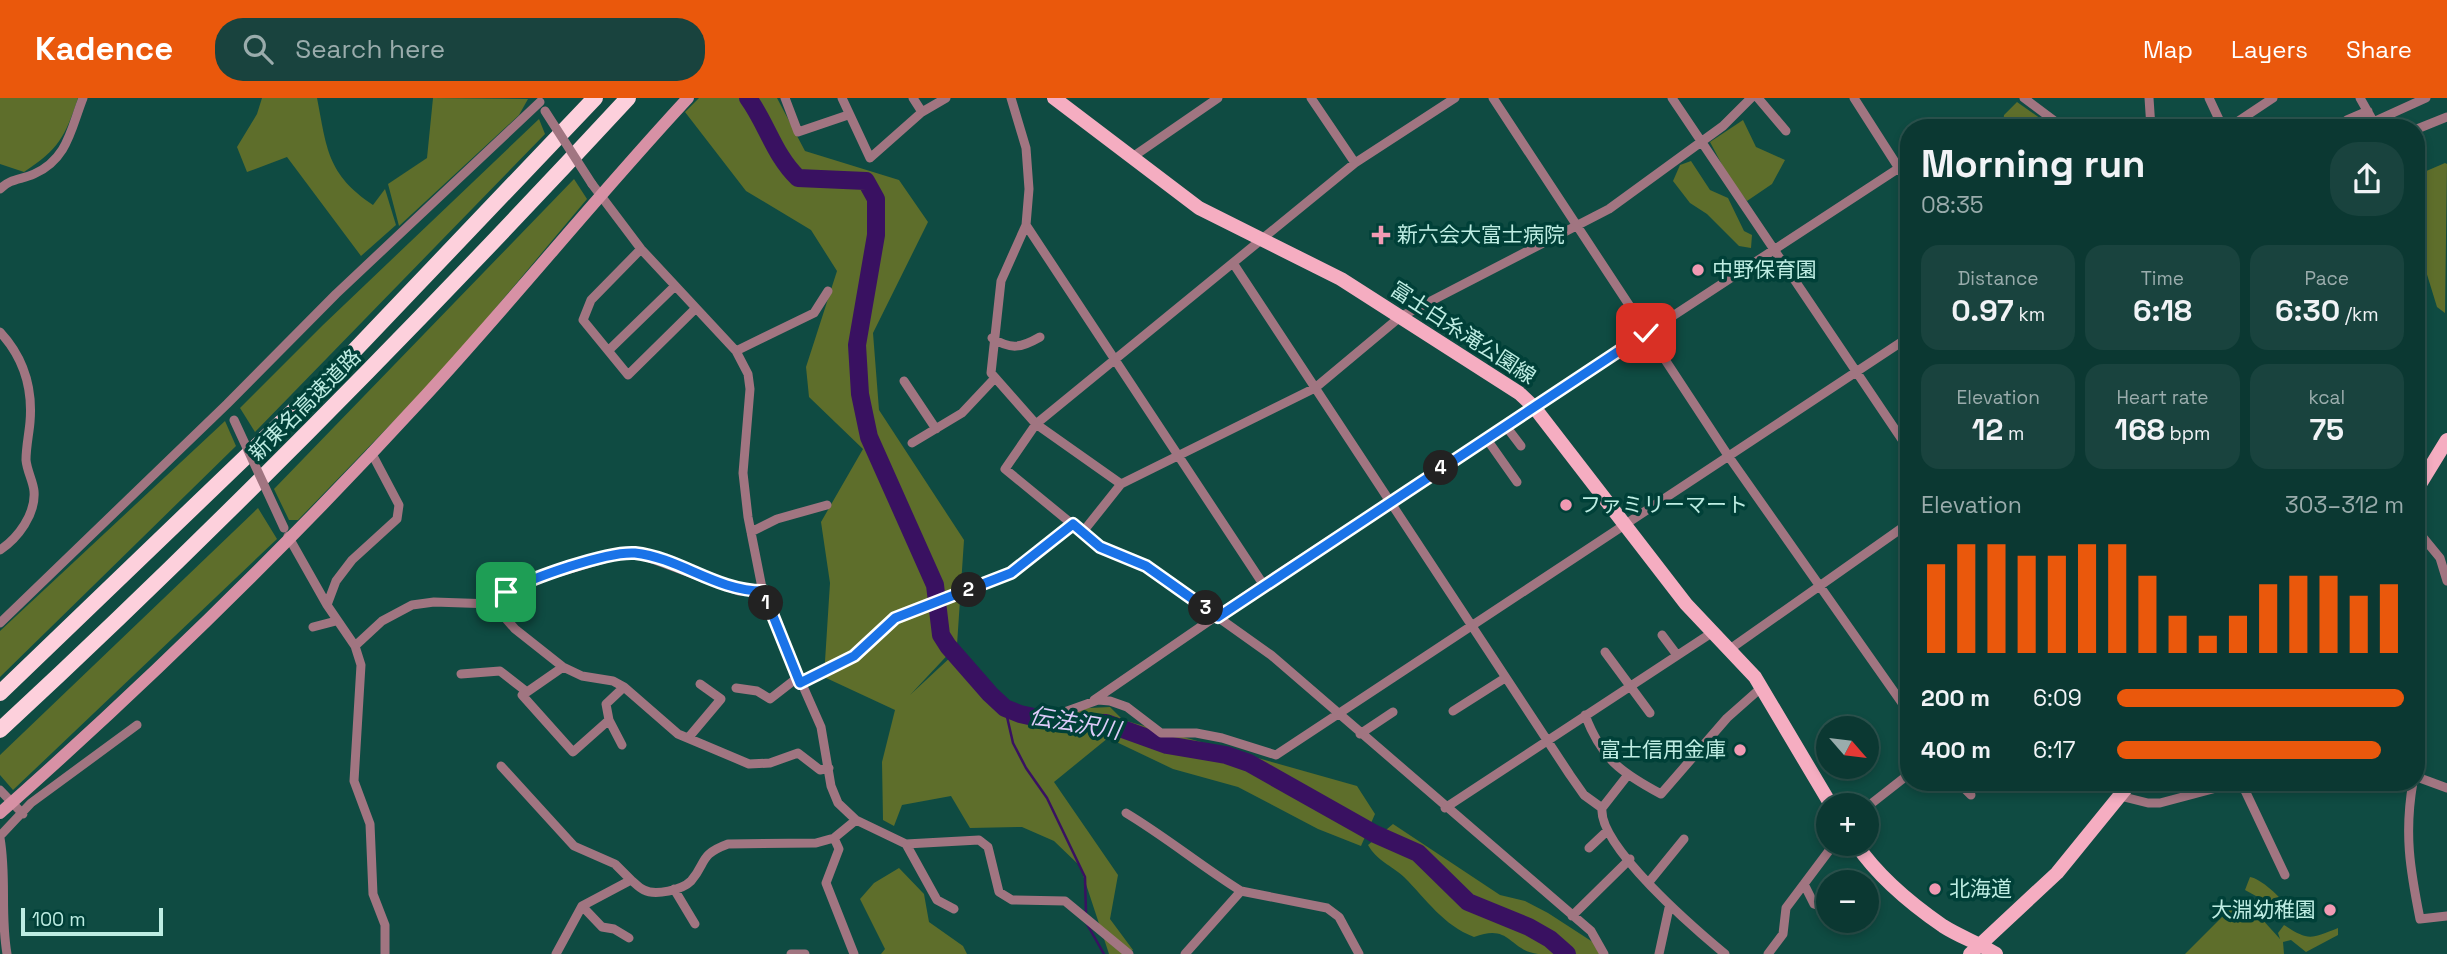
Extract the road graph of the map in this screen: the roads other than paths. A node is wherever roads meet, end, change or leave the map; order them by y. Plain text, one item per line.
1 (83, 98) edge
2 (595, 98) edge
3 (628, 98) edge
4 (688, 98) edge
5 (785, 98) edge
6 (842, 98) edge
7 (914, 98) edge
8 (946, 98) edge
9 (1011, 98) edge
10 (1054, 98) edge
11 (1218, 98) edge
12 (1311, 98) edge
13 (1455, 98) edge
14 (1493, 98) edge
15 (1672, 98) edge
16 (1758, 98) edge
17 (1854, 98) edge
18 (2024, 98) edge
19 (2149, 98) edge
20 (2209, 98) edge
21 (2273, 98) edge
22 (2360, 98) edge
23 (2426, 98) edge
24 (539, 100) edge
25 (1747, 100) edge
26 (2368, 111) junction
27 (922, 112) junction
28 (848, 115) junction
29 (2447, 117) edge
30 (2244, 118) edge
31 (2052, 119) edge
32 (2150, 119) edge
33 (2219, 119) edge
34 (2349, 119) edge
35 (2372, 119) edge
36 (2386, 119) edge
37 (2425, 126) edge
38 (1786, 131) dead end
39 (1701, 142) junction
40 (1131, 158) junction
41 (1355, 163) junction
42 (1899, 168) joint
43 (0, 188) edge
44 (596, 189) junction
45 (1026, 225) junction
46 (1577, 225) junction
47 (1262, 239) junction
48 (641, 249) junction
49 (1773, 249) junction
50 (1233, 263) junction
51 (675, 286) junction
52 (828, 291) dead end
53 (695, 309) junction
54 (1400, 317) junction
55 (0, 332) edge
56 (1646, 333) junction
57 (1040, 337) dead end
58 (992, 338) junction
59 (1900, 343) edge
60 (610, 350) junction
61 (736, 351) junction
62 (1115, 359) junction
63 (1856, 374) junction
64 (994, 379) junction
65 (904, 381) dead end
66 (1315, 388) junction
67 (228, 404) junction
68 (1534, 407) junction
69 (1036, 424) junction
70 (1505, 425) junction
71 (936, 429) junction
72 (1900, 437) edge
73 (1486, 438) junction
74 (2447, 440) edge
75 (912, 443) dead end
76 (1521, 446) dead end
77 (371, 452) junction
78 (1177, 455) junction
79 (1729, 457) junction
80 (2425, 471) edge
81 (1517, 482) dead end
82 (1121, 484) junction
83 (1391, 503) junction
84 (827, 505) dead end
85 (1073, 524) junction
86 (1625, 525) junction
87 (1900, 529) edge
88 (751, 532) junction
89 (1082, 533) junction
90 (287, 534) junction
91 (2425, 539) edge
92 (0, 550) edge
93 (2444, 559) edge
94 (2447, 581) edge
95 (1263, 584) junction
96 (1819, 586) junction
97 (763, 591) junction
98 (493, 604) junction
99 (327, 606) junction
100 (1218, 617) junction
101 (2, 621) edge
102 (336, 621) junction
103 (313, 627) dead end
104 (1471, 627) junction
105 (1713, 632) junction
106 (1662, 635) dead end
107 (355, 646) junction
108 (1730, 649) junction
109 (1605, 652) dead end
110 (1677, 655) junction
111 (563, 667) junction
112 (461, 674) dead end
113 (1505, 678) junction
114 (799, 681) junction
115 (700, 684) dead end
116 (624, 687) junction
117 (1629, 687) junction
118 (1762, 687) junction
119 (736, 688) dead end
120 (527, 692) junction
121 (0, 693) edge
122 (1900, 700) edge
123 (1089, 704) junction
124 (1453, 711) dead end
125 (1393, 712) dead end
126 (1650, 713) dead end
127 (1056, 715) dead end
128 (1337, 715) junction
129 (1585, 715) junction
130 (609, 720) junction
131 (137, 725) dead end
132 (0, 730) edge
133 (1360, 734) junction
134 (689, 737) junction
135 (1547, 740) junction
136 (622, 745) dead end
137 (501, 766) dead end
138 (829, 768) junction
139 (1628, 776) junction
140 (2425, 780) edge
141 (1900, 781) edge
142 (2447, 788) edge
143 (1966, 791) edge
144 (2124, 791) edge
145 (2206, 791) edge
146 (2244, 791) edge
147 (2411, 791) edge
148 (1824, 793) edge
149 (1970, 795) dead end
150 (6, 796) edge
151 (2120, 796) junction
152 (1879, 798) edge
153 (1602, 807) junction
154 (1445, 808) junction
155 (0, 813) edge
156 (1126, 813) dead end
157 (23, 814) junction
158 (856, 820) junction
159 (1606, 832) junction
160 (0, 837) edge
161 (834, 838) junction
162 (1684, 839) dead end
163 (906, 844) junction
164 (1589, 848) dead end
165 (1825, 856) edge
166 (1865, 856) edge
167 (1630, 859) junction
168 (2285, 875) dead end
169 (631, 880) junction
170 (1649, 882) junction
171 (1804, 884) junction
172 (674, 889) junction
173 (1241, 891) junction
174 (1816, 905) edge
175 (582, 906) junction
176 (1669, 908) junction
177 (954, 909) dead end
178 (1572, 916) junction
179 (2447, 916) edge
180 (695, 923) dead end
181 (629, 939) dead end
182 (1981, 944) junction
183 (7, 954) edge
184 (385, 954) edge
185 (556, 954) edge
186 (791, 954) edge
187 (805, 954) edge
188 (854, 954) edge
189 (1129, 954) edge
190 (1185, 954) edge
191 (1359, 954) edge
192 (1604, 954) edge
193 (1659, 954) edge
194 (1725, 954) edge
195 (1768, 954) edge
196 (1969, 954) edge
197 (1996, 954) edge

1 - 43 street
2 - 121 highway, 新東名高速道路
3 - 132 highway, 新東名高速道路
4 - 44 street
5 - 28 street
6 - 28 street
7 - 27 street
8 - 27 street
9 - 45 street
10 - 40 main road, 富士白糸滝公園線
11 - 40 street
12 - 41 street
13 - 41 street
14 - 46 street
15 - 39 street
16 - 38 street
17 - 42 street
18 - 31 street
19 - 32 street
20 - 33 street
21 - 30 street
22 - 26 street
23 - 36 street
24 - 44 street, bridge
24 - 67 street
25 - 39 street
26 - 34 street
26 - 35 street
27 - 28 street
29 - 37 street
39 - 46 street
39 - 49 street
40 - 47 main road, 富士白糸滝公園線
41 - 47 street
42 - 49 street
44 - 48 street
44 - 77 street
45 - 58 street
45 - 62 street
46 - 54 street
46 - 56 street
47 - 50 street
47 - 54 main road, 富士白糸滝公園線
48 - 51 street
48 - 60 street
49 - 56 street
49 - 63 street
50 - 62 street
50 - 66 street
51 - 53 street
51 - 60 street
52 - 61 street
53 - 60 street
53 - 61 street
54 - 66 street
54 - 68 main road, 富士白糸滝公園線
55 - 92 street
56 - 68 street
56 - 79 street
57 - 58 street
58 - 64 street
59 - 63 street
61 - 88 street
62 - 69 street
62 - 78 street
63 - 72 street
63 - 79 street
64 - 69 street
64 - 71 street
65 - 71 street
66 - 78 street
66 - 83 street
67 - 90 street, bridge
67 - 101 street
68 - 70 street
68 - 86 main road, 富士白糸滝公園線
69 - 82 street
69 - 85 street
70 - 73 street
70 - 76 street
71 - 75 street
73 - 81 street
73 - 83 street
74 - 80 main road
77 - 90 street
77 - 99 street
78 - 82 street
78 - 95 street
79 - 86 street
79 - 96 street
82 - 89 street
83 - 95 street
83 - 104 street
84 - 88 street
85 - 89 street
85 - 114 street
86 - 104 street
86 - 105 main road, 富士白糸滝公園線
87 - 96 street
88 - 97 street
89 - 100 street
90 - 99 street
90 - 150 street
91 - 93 street
93 - 94 street
95 - 100 street
96 - 108 street
96 - 122 street
97 - 98 street
97 - 114 street
98 - 107 street
98 - 111 street
99 - 102 street
100 - 123 street
100 - 128 street
102 - 103 street
102 - 107 street
104 - 113 street
104 - 128 street
105 - 108 main road, 富士白糸滝公園線
105 - 110 street
106 - 110 street
107 - 184 street
108 - 118 main road, 富士白糸滝公園線
109 - 117 street
110 - 117 street
111 - 116 street
111 - 120 street
112 - 120 street
113 - 124 street
113 - 135 street
114 - 119 street
114 - 138 street
115 - 134 street
116 - 130 street
116 - 134 street
117 - 126 street
117 - 129 street
118 - 139 street
118 - 148 main road, 富士白糸滝公園線
120 - 130 street
123 - 127 street
123 - 128 street
125 - 133 street
128 - 133 street
129 - 135 street
129 - 139 street
130 - 136 street
131 - 157 street
133 - 154 street
134 - 138 street
135 - 153 street
135 - 154 street
137 - 169 street
138 - 158 street
139 - 153 street
140 - 142 street
141 - 152 street
143 - 149 street
144 - 151 main road
145 - 151 street
146 - 168 street
147 - 179 street
150 - 155 street
150 - 157 street
151 - 182 main road
153 - 159 street
154 - 178 street
156 - 173 street
157 - 160 street
158 - 161 street
158 - 163 street
159 - 164 street
159 - 167 street
160 - 183 street
161 - 172 street
161 - 188 street
162 - 170 street
163 - 177 street
163 - 189 street
165 - 171 street
166 - 182 main road
167 - 170 street
167 - 178 street
169 - 172 street
169 - 175 street
170 - 176 street
171 - 174 street
171 - 195 street
172 - 180 street
173 - 190 street
173 - 191 street
175 - 181 street
175 - 185 street
176 - 193 street
176 - 194 street
178 - 192 street
182 - 196 main road
182 - 197 main road
186 - 187 street

